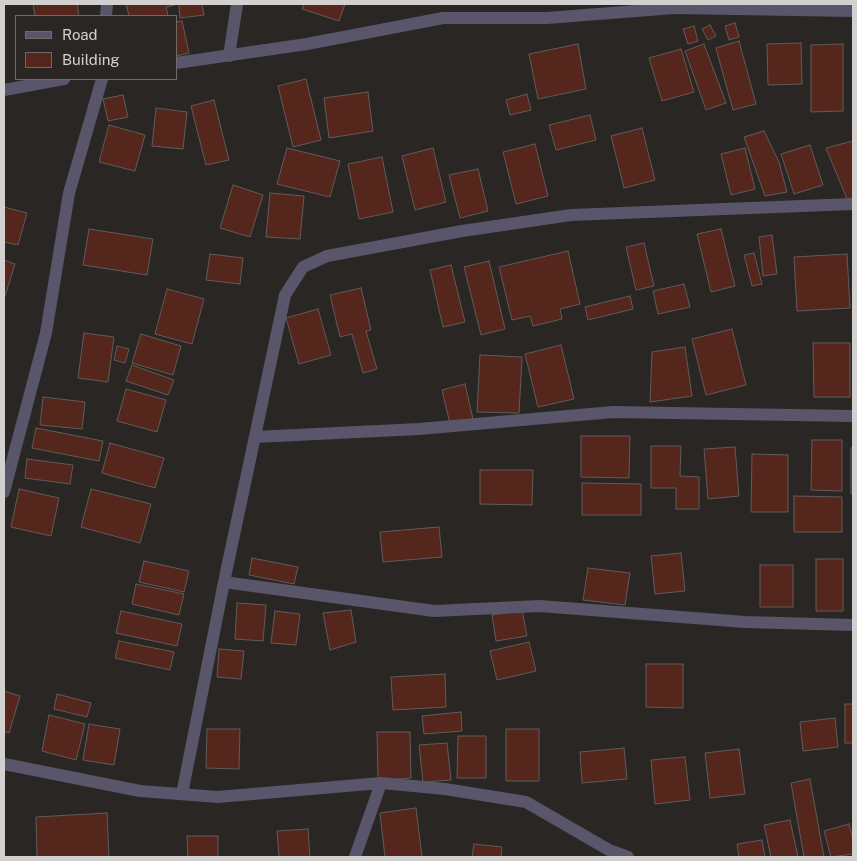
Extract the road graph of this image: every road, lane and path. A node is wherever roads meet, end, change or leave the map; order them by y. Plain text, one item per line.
1 (237, 4) edge
2 (853, 12) edge
3 (229, 56) junction
4 (178, 63) edge
5 (59, 80) edge
6 (102, 80) edge
7 (4, 90) edge
8 (853, 204) edge
9 (853, 416) edge
10 (254, 436) junction
11 (4, 492) edge
12 (224, 582) junction
13 (853, 625) edge
14 (4, 764) edge
15 (381, 783) junction
16 (182, 794) junction
17 (355, 857) edge
18 (628, 857) edge

1 - 3 street
2 - 3 street
3 - 4 street
5 - 7 street
6 - 11 street
8 - 10 street
9 - 10 street
10 - 12 street
12 - 13 street
12 - 16 street
14 - 16 street
15 - 16 street
15 - 17 street
15 - 18 street

